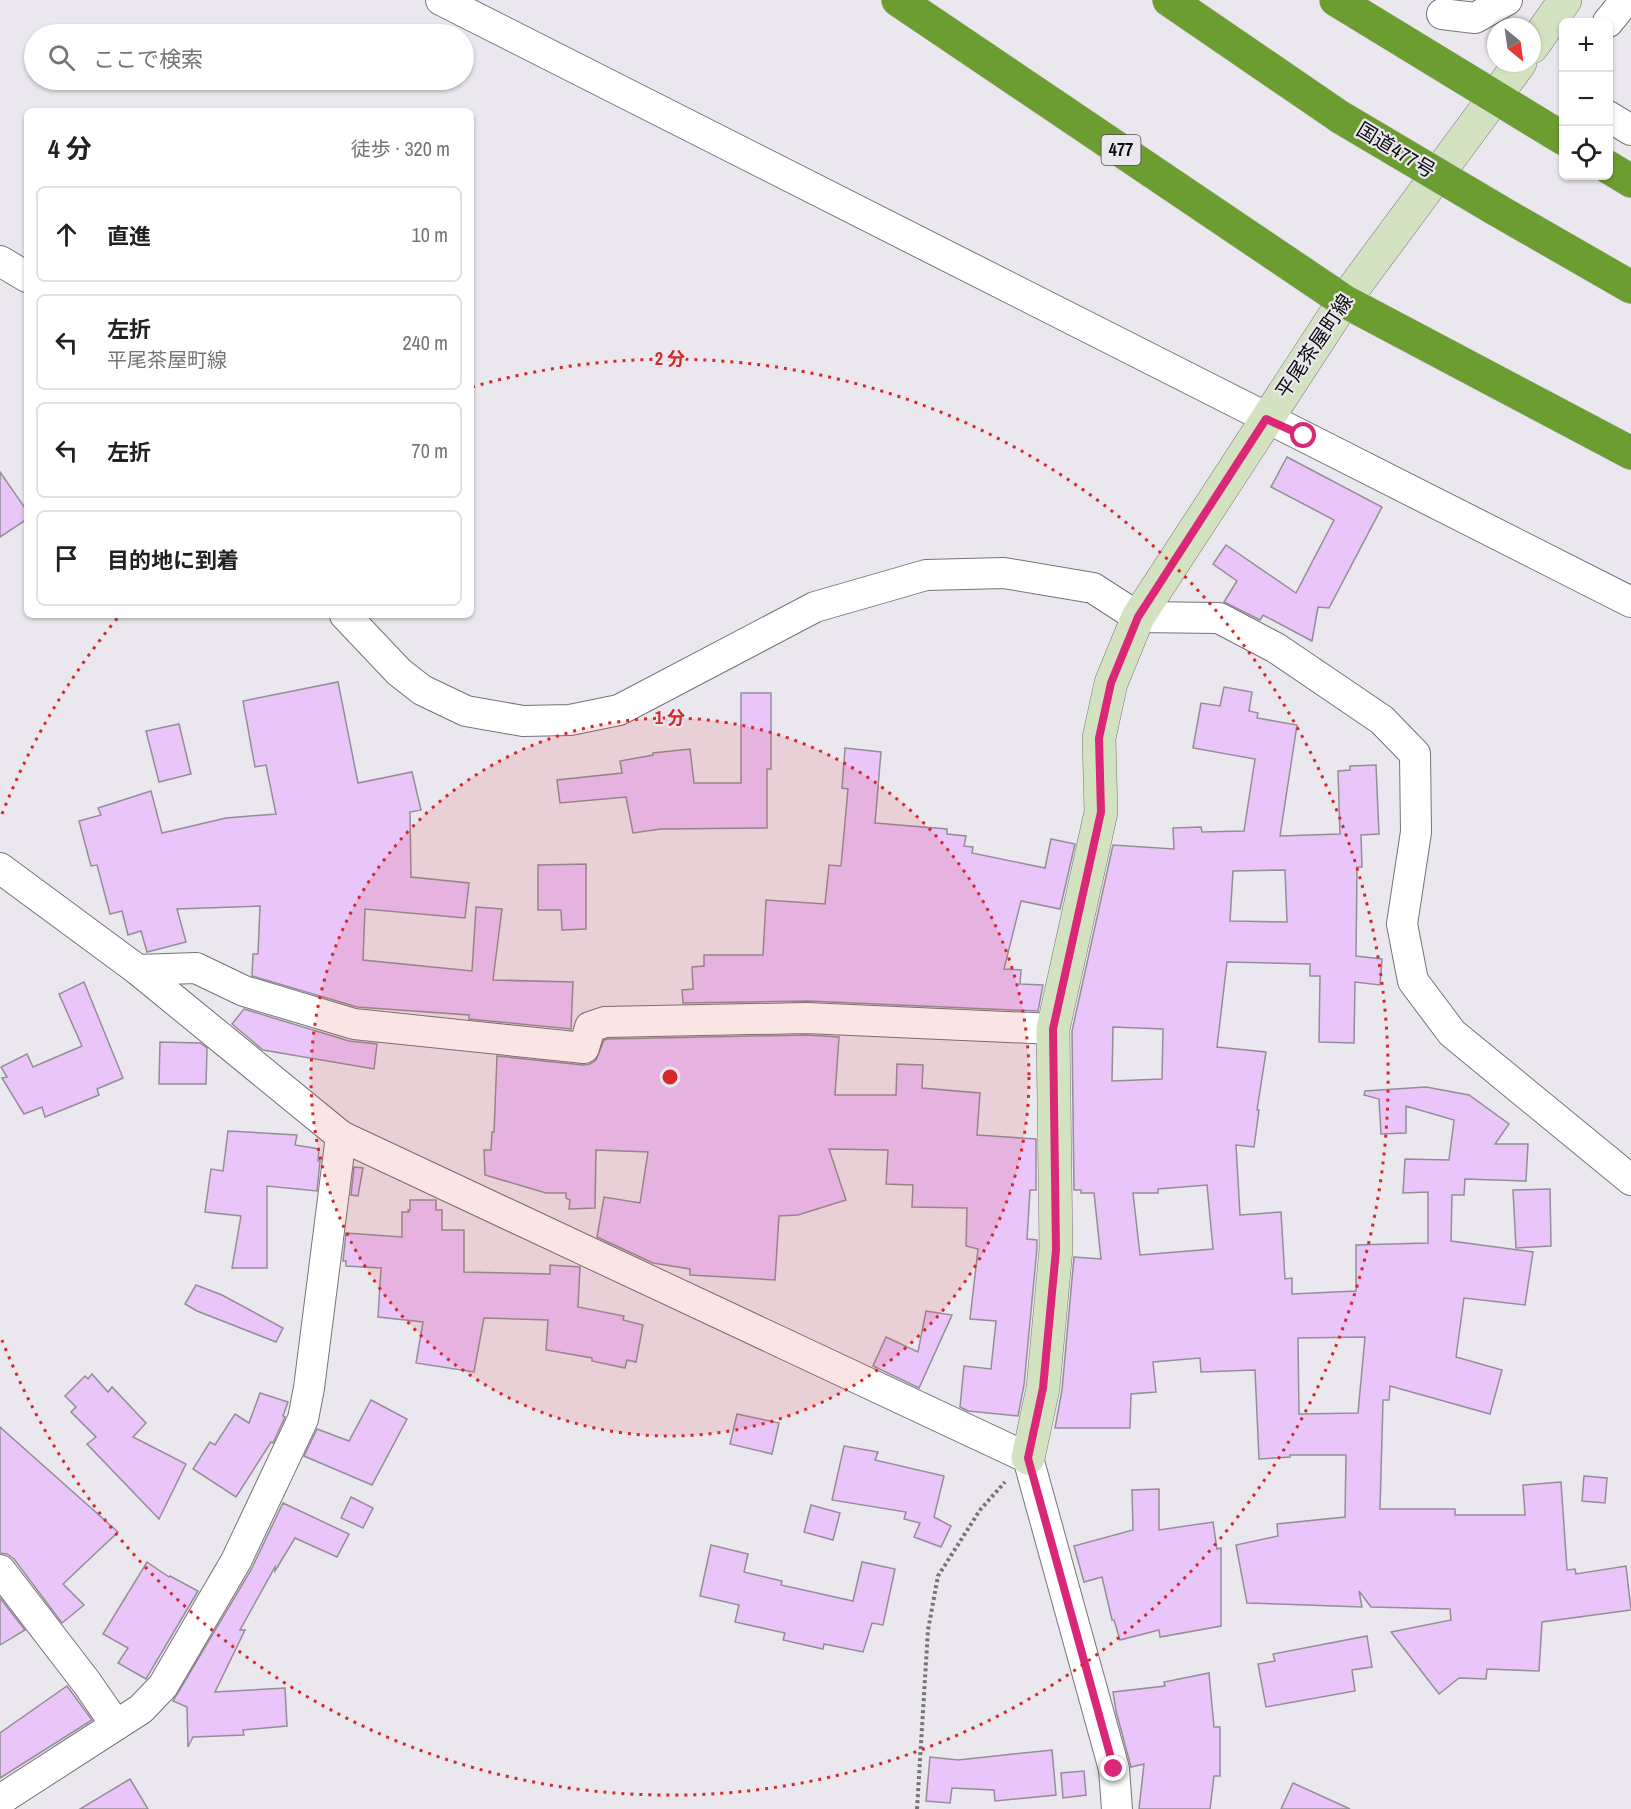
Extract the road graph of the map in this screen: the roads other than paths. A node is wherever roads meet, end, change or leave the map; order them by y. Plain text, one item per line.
1 (441, 0) edge
2 (898, 0) edge
3 (1169, 0) edge
4 (1336, 0) edge
5 (1507, 0) edge
6 (1565, 0) edge
7 (1626, 0) edge
8 (1442, 14) dead end
9 (1611, 18) edge
10 (1541, 34) edge
11 (1514, 72) edge
12 (1497, 97) junction
13 (1613, 119) edge
14 (1631, 130) edge
15 (1559, 136) edge
16 (1613, 170) edge
17 (1631, 181) edge
18 (0, 261) edge
19 (24, 275) edge
20 (1631, 287) edge
21 (1344, 301) junction
22 (1266, 419) junction
23 (1631, 453) edge
24 (1631, 602) edge
25 (1138, 617) junction
26 (348, 618) edge
27 (0, 868) edge
28 (138, 970) junction
29 (1053, 1029) junction
30 (340, 1136) junction
31 (1631, 1180) edge
32 (1028, 1458) junction
33 (0, 1570) edge
34 (116, 1725) junction
35 (0, 1800) edge
36 (1118, 1809) edge

1 - 22 street
2 - 21 highway, 477
3 - 20 highway, 国道477号, bridge
4 - 12 highway
5 - 8 street
6 - 10 main road
7 - 9 street
11 - 12 main road, 平尾茶屋町線
12 - 15 highway
12 - 21 main road, 平尾茶屋町線
13 - 14 street
16 - 17 highway
18 - 19 street
21 - 22 main road, 平尾茶屋町線
21 - 23 highway, 477
22 - 24 street
22 - 25 main road, 平尾茶屋町線
25 - 26 street
25 - 29 main road, 平尾茶屋町線
25 - 31 street
27 - 28 street
28 - 29 street
28 - 30 street
29 - 32 main road, 平尾茶屋町線
30 - 32 street
30 - 34 street
32 - 36 street
33 - 34 street
34 - 35 street

